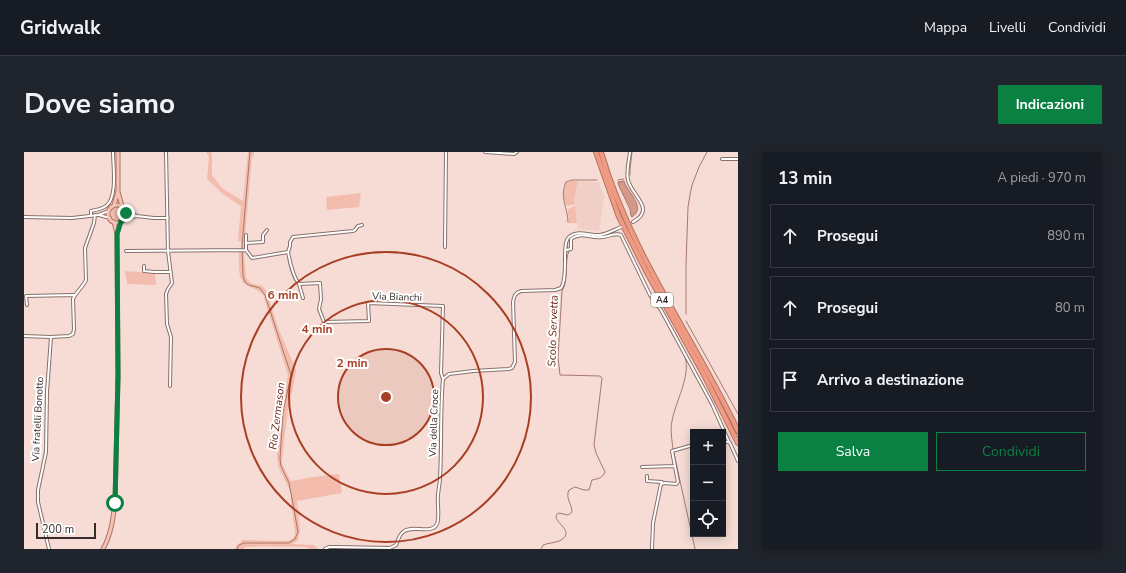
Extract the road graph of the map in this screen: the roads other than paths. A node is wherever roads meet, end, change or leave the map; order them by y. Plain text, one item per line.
1 (113, 152) edge
2 (118, 152) edge
3 (166, 152) edge
4 (446, 152) edge
5 (485, 152) edge
6 (517, 152) edge
7 (596, 152) edge
8 (601, 152) edge
9 (630, 152) edge
10 (722, 158) dead end
11 (738, 159) edge
12 (118, 190) junction
13 (114, 205) junction
14 (123, 208) junction
15 (109, 211) junction
16 (96, 215) junction
17 (91, 216) junction
18 (137, 216) junction
19 (24, 217) edge
20 (110, 218) junction
21 (168, 218) junction
22 (124, 219) junction
23 (121, 221) junction
24 (114, 222) junction
25 (632, 222) dead end
26 (362, 225) dead end
27 (621, 227) dead end
28 (267, 230) dead end
29 (117, 234) junction
30 (246, 235) dead end
31 (246, 243) junction
32 (445, 247) dead end
33 (245, 250) junction
34 (566, 250) junction
35 (126, 251) dead end
36 (168, 251) junction
37 (288, 252) junction
38 (144, 266) dead end
39 (170, 272) junction
40 (299, 284) junction
41 (74, 295) junction
42 (303, 298) dead end
43 (27, 305) dead end
44 (24, 336) edge
45 (51, 337) junction
46 (443, 379) junction
47 (170, 386) dead end
48 (738, 432) edge
49 (729, 442) joint
50 (738, 443) edge
51 (690, 446) edge
52 (738, 461) edge
53 (675, 466) junction
54 (642, 467) dead end
55 (647, 476) dead end
56 (663, 483) junction
57 (379, 548) edge
58 (49, 549) edge
59 (103, 549) edge
60 (325, 549) edge
61 (652, 549) edge

1 - 17 street
2 - 12 main road
3 - 21 street
4 - 32 street
5 - 6 street
7 - 50 highway, A4
8 - 48 highway, A4
9 - 25 street
10 - 11 street
12 - 13 main road
12 - 14 main road
13 - 14 main road
13 - 15 main road
14 - 18 street
14 - 22 main road
15 - 16 street
15 - 20 main road
16 - 17 street
16 - 20 street
16 - 41 street
17 - 19 street
18 - 21 street
18 - 22 street
20 - 24 main road
21 - 36 street
22 - 23 main road
23 - 24 main road
23 - 29 main road
24 - 29 main road
26 - 37 street
27 - 34 street, Via della Croce
28 - 31 street
29 - 59 main road
30 - 31 street
31 - 33 street
33 - 36 street
33 - 37 street
34 - 46 street, Via della Croce
34 - 49 street
35 - 36 street
36 - 39 street
37 - 40 street
38 - 39 street
39 - 47 street
40 - 42 street
40 - 46 street, Via Bianchi
41 - 43 street
41 - 45 street
44 - 45 street
45 - 58 street, Via fratelli Bonotto
46 - 57 street, Via della Croce
49 - 52 street
51 - 53 street
53 - 54 street
53 - 56 street
55 - 56 street
56 - 61 street
57 - 60 street, Via della Croce

